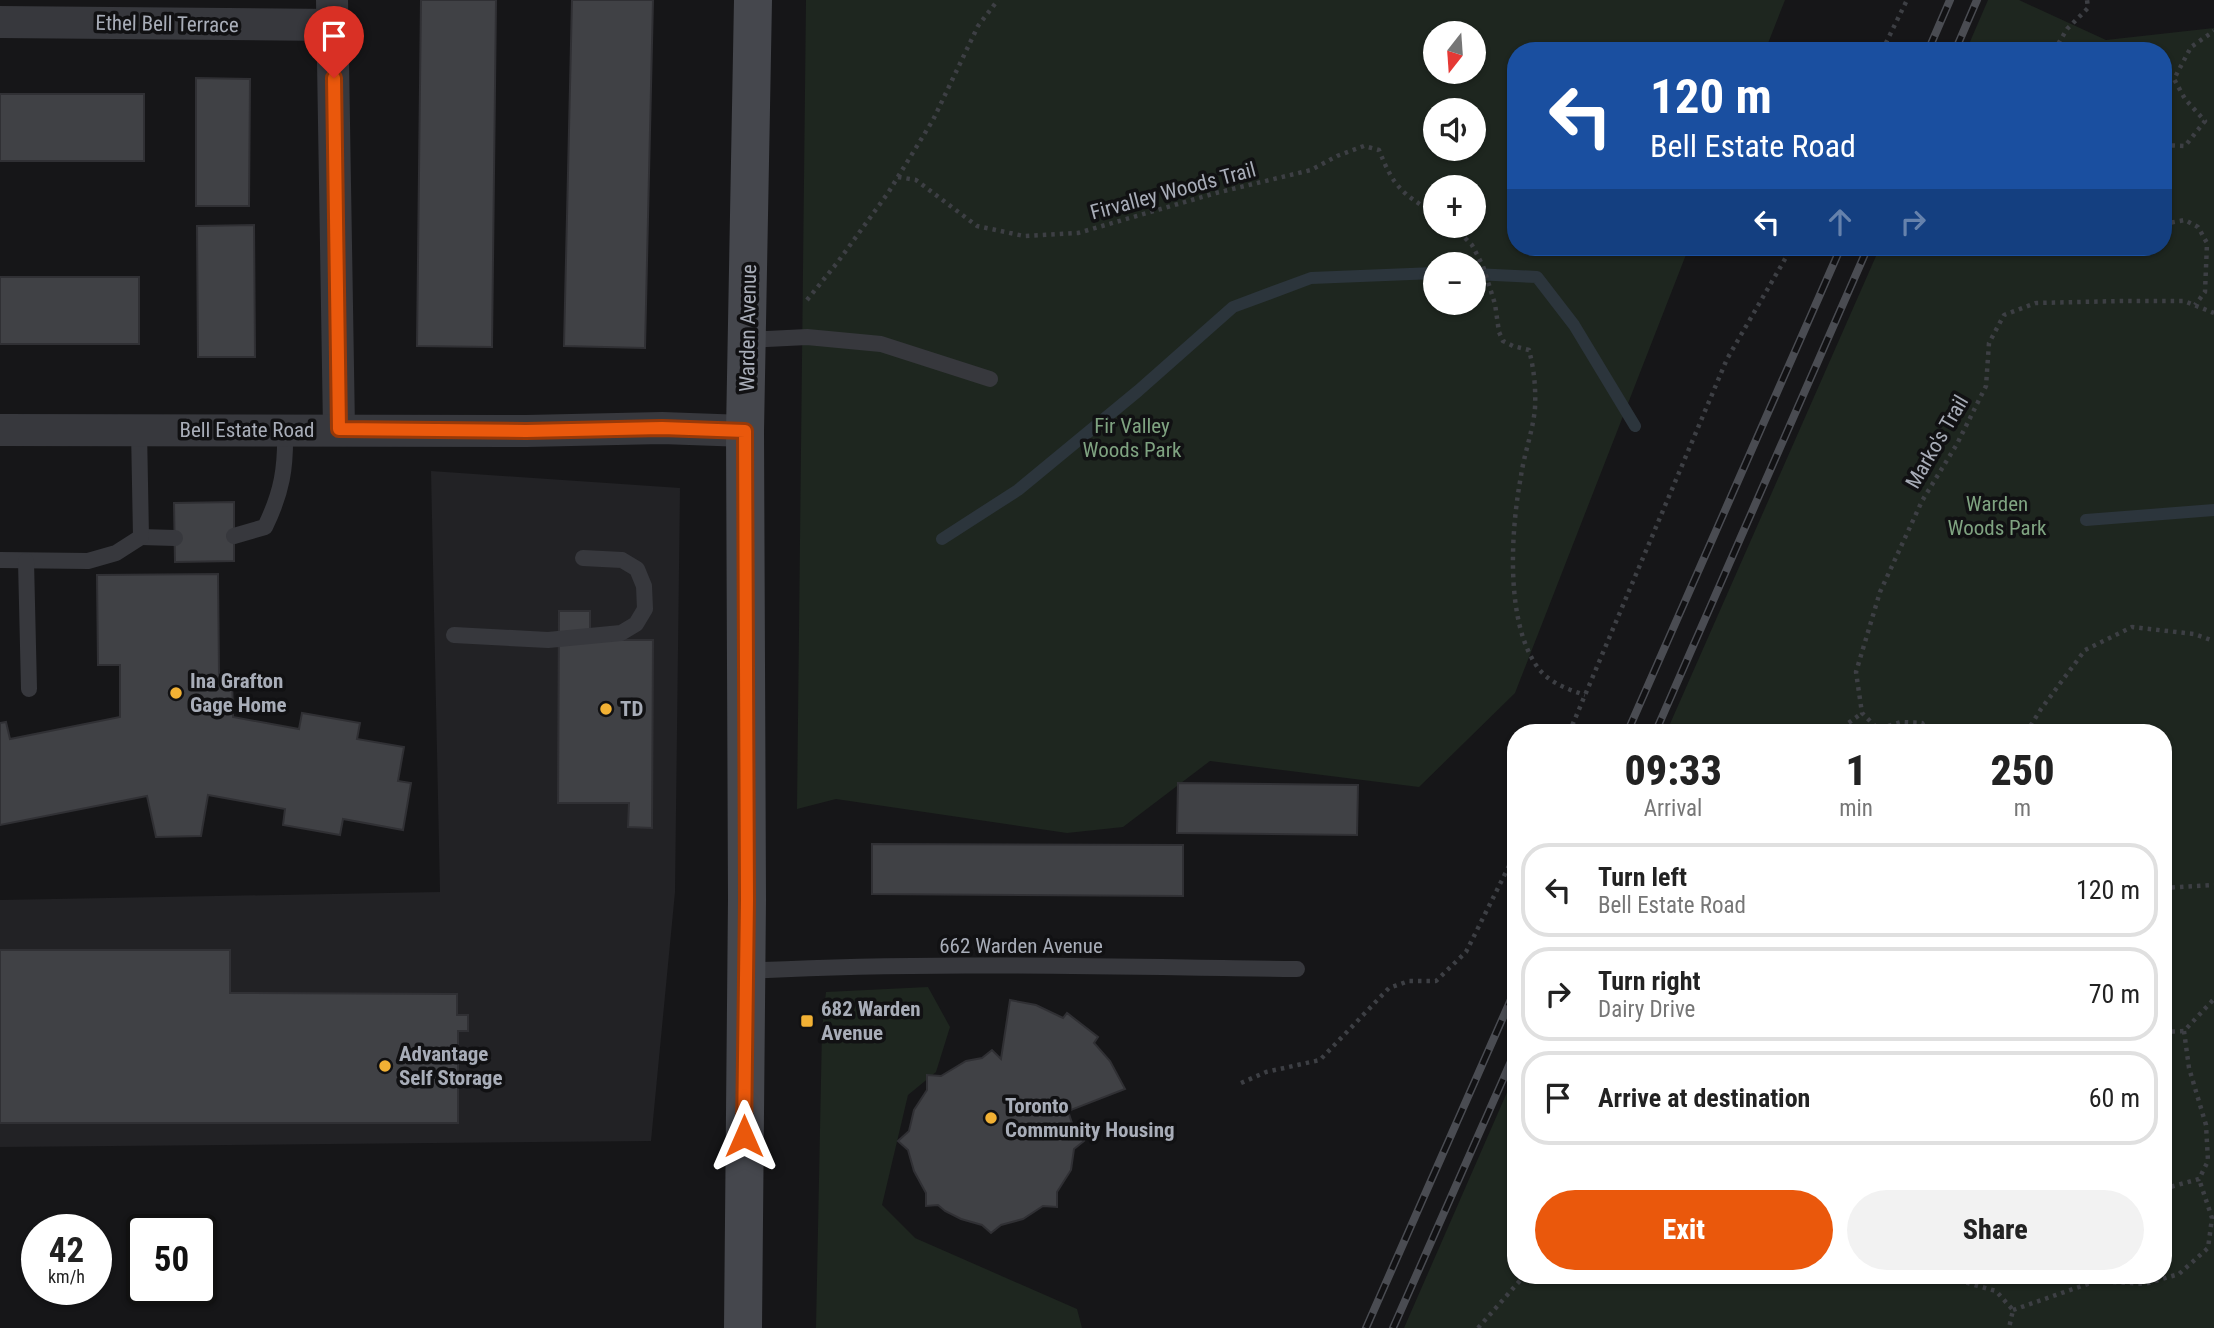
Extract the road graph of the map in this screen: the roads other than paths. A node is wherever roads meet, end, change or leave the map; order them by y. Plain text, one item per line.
1 (753, 0) edge
2 (333, 12) edge
3 (0, 22) edge
4 (748, 340) junction
5 (990, 379) dead end
6 (285, 429) junction
7 (339, 429) junction
8 (0, 430) edge
9 (139, 430) junction
10 (745, 431) junction
11 (234, 536) dead end
12 (141, 537) junction
13 (174, 538) dead end
14 (583, 558) dead end
15 (0, 560) edge
16 (26, 561) junction
17 (454, 635) dead end
18 (29, 689) dead end
19 (1297, 969) dead end
20 (746, 971) junction
21 (743, 1328) edge

1 - 4 main road, Warden Avenue
2 - 3 street, Ethel Bell Terrace
2 - 7 street
4 - 5 lane
4 - 10 main road, Warden Avenue
6 - 7 street, Bell Estate Road
6 - 9 street, Bell Estate Road
6 - 11 lane
7 - 10 street, Bell Estate Road
8 - 9 street, Bell Estate Road
9 - 12 lane
10 - 20 main road, Warden Avenue
12 - 13 lane
12 - 16 lane
14 - 17 lane
15 - 16 lane
16 - 18 lane
19 - 20 lane, 662 Warden Avenue
20 - 21 main road, Warden Avenue

